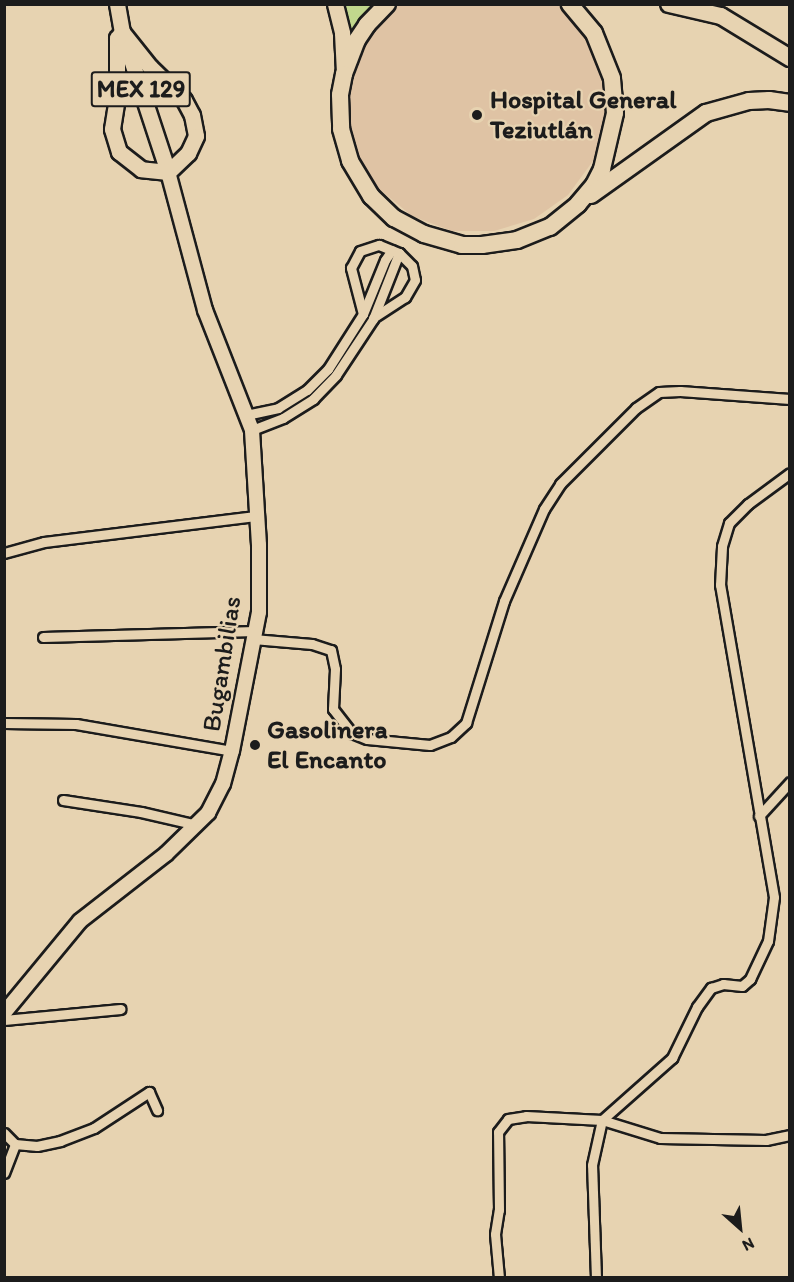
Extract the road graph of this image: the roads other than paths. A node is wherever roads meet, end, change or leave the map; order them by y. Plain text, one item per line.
1 (335, 4) edge
2 (387, 4) edge
3 (570, 4) edge
4 (669, 4) edge
5 (120, 15) edge
6 (789, 58) edge
7 (344, 74) junction
8 (789, 103) edge
9 (168, 172) junction
10 (578, 204) junction
11 (395, 252) junction
12 (368, 316) junction
13 (789, 399) edge
14 (246, 416) junction
15 (252, 430) junction
16 (789, 473) edge
17 (257, 516) junction
18 (4, 553) edge
19 (254, 635) junction
20 (43, 637) dead end
21 (4, 723) edge
22 (232, 752) junction
23 (789, 782) edge
24 (63, 800) dead end
25 (759, 816) junction
26 (197, 825) junction
27 (120, 1009) dead end
28 (4, 1013) edge
29 (4, 1020) edge
30 (157, 1110) dead end
31 (602, 1120) junction
32 (4, 1133) edge
33 (789, 1135) edge
34 (15, 1144) junction
35 (4, 1173) edge
36 (499, 1278) edge
37 (596, 1278) edge

1 - 7 main road
2 - 7 highway
3 - 10 highway
4 - 6 highway
5 - 9 main road, MEX 129
5 - 9 main road
5 - 9 main road
7 - 10 highway
8 - 10 highway
9 - 14 main road, Bugambilias
11 - 12 street
11 - 12 street
11 - 12 street
12 - 14 street
12 - 15 street
13 - 19 street
14 - 15 main road, Bugambilias
15 - 17 main road, Bugambilias
16 - 25 street
17 - 18 street
17 - 19 main road, Bugambilias
19 - 20 street
19 - 22 main road, Bugambilias
21 - 22 street
22 - 26 main road, Bugambilias
23 - 25 street
24 - 26 street
25 - 31 street
26 - 28 main road, Bugambilias
27 - 29 street
30 - 34 street
31 - 33 street
31 - 36 street
31 - 37 street
32 - 34 street
34 - 35 street

